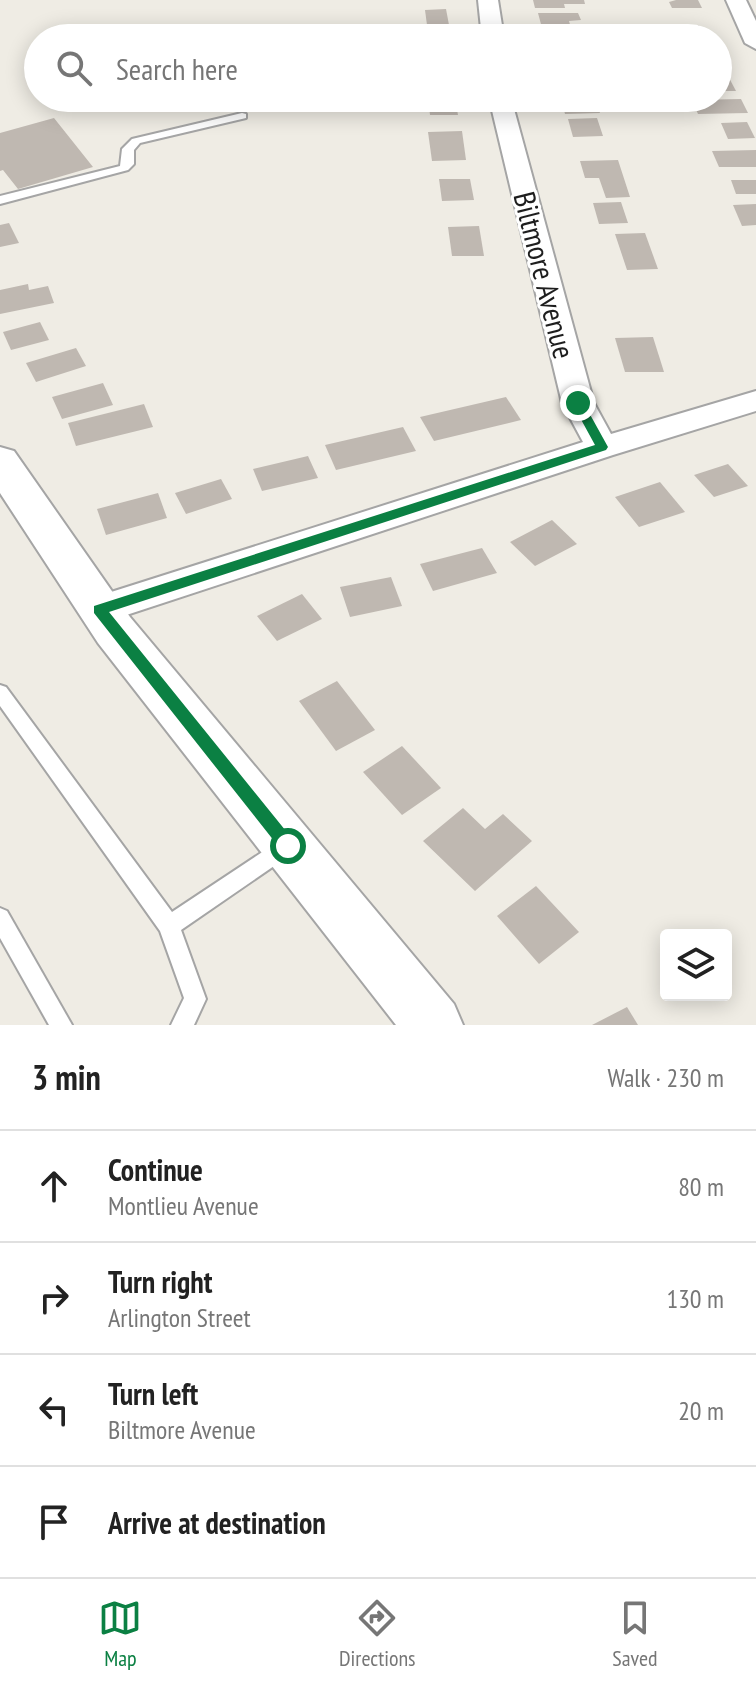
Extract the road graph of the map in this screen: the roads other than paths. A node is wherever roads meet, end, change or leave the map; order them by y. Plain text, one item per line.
1 (488, 0) edge
2 (736, 0) edge
3 (491, 24) edge
4 (756, 43) edge
5 (504, 112) edge
6 (242, 116) dead end
7 (0, 200) edge
8 (756, 401) edge
9 (602, 447) junction
10 (4, 475) edge
11 (99, 610) junction
12 (0, 692) edge
13 (288, 846) junction
14 (0, 918) edge
15 (169, 926) junction
16 (61, 1025) edge
17 (182, 1025) edge
18 (433, 1025) edge

1 - 3 street
2 - 4 street
5 - 9 street, Biltmore Avenue
6 - 7 lane
8 - 9 street
9 - 11 street
10 - 11 street
11 - 13 street
12 - 15 lane
13 - 15 lane
13 - 18 street
14 - 16 lane
15 - 17 lane

